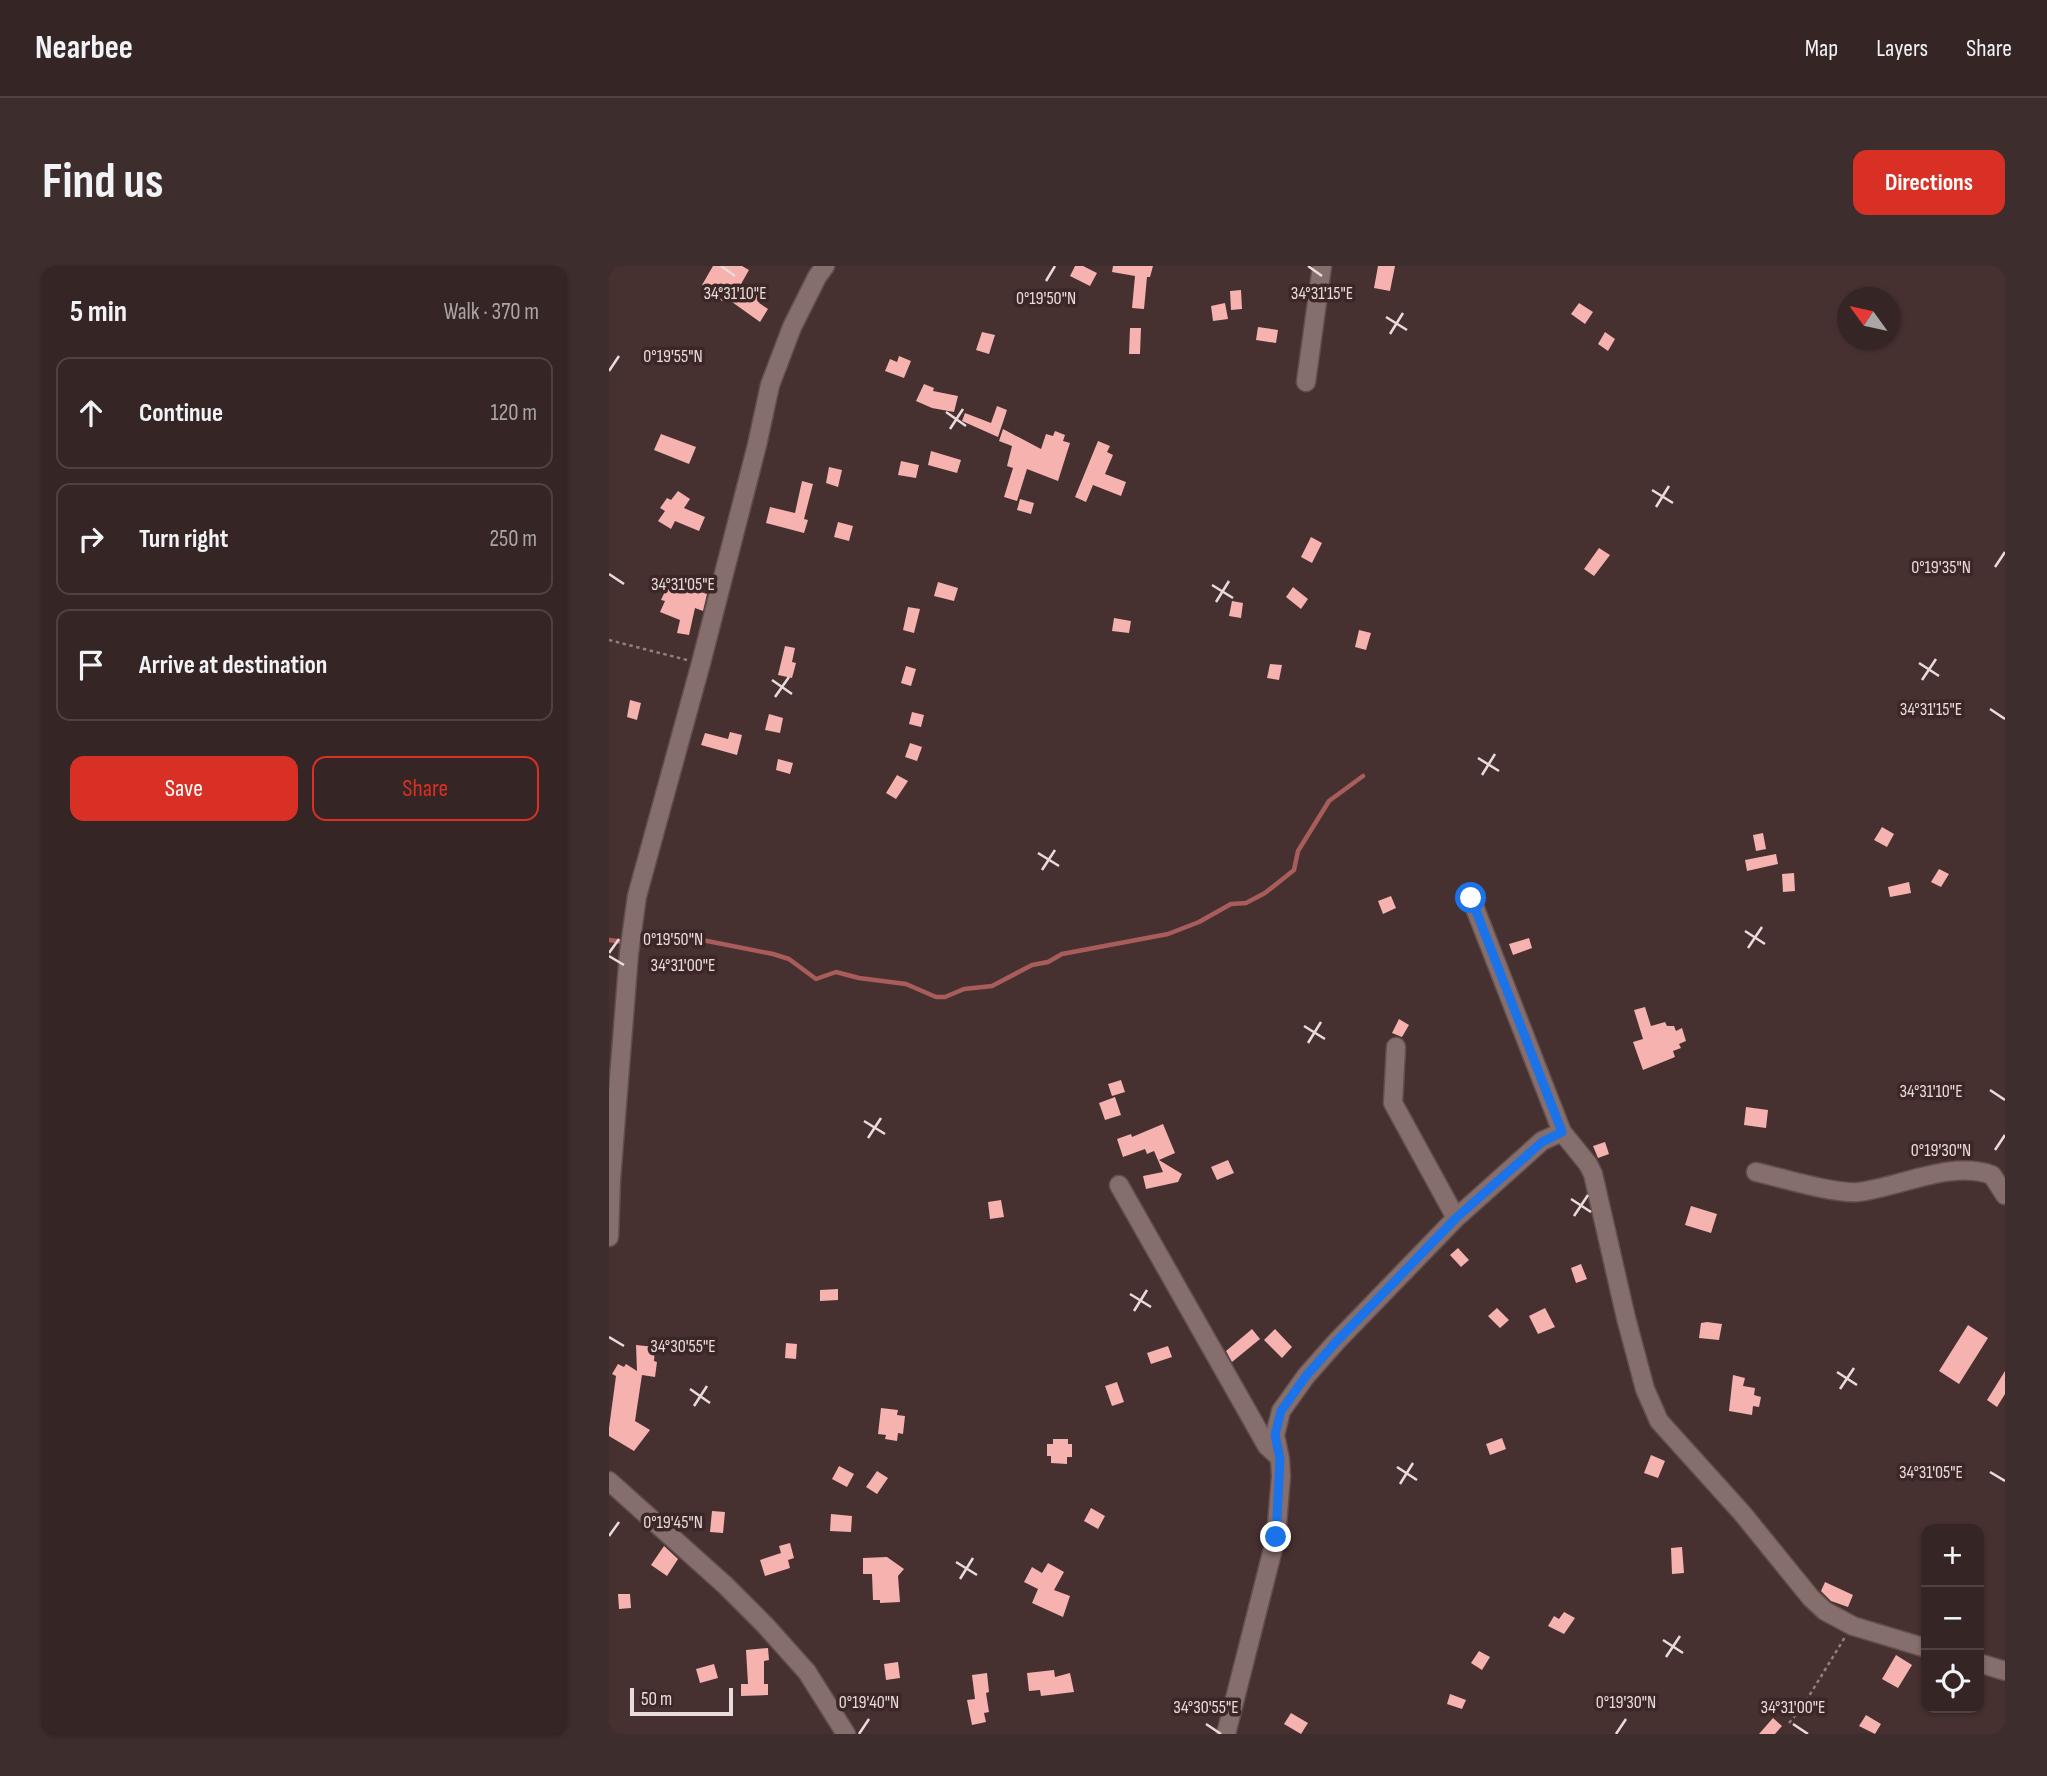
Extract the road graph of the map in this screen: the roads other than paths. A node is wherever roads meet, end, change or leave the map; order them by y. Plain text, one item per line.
1 (825, 266) edge
2 (1322, 266) edge
3 (1306, 382) dead end
4 (1471, 898) dead end
5 (1396, 1047) dead end
6 (1562, 1132) junction
7 (1756, 1172) dead end
8 (1119, 1185) dead end
9 (2005, 1195) edge
10 (1456, 1218) junction
11 (609, 1237) edge
12 (1280, 1459) junction
13 (609, 1481) edge
14 (1921, 1646) edge
15 (1984, 1665) edge
16 (2005, 1671) edge
17 (846, 1734) edge
18 (1226, 1734) edge

1 - 11 street
2 - 3 street
4 - 6 street
5 - 10 street
6 - 10 street
6 - 14 street
7 - 9 street
8 - 12 street
10 - 12 street
12 - 18 street
13 - 17 street
15 - 16 street

